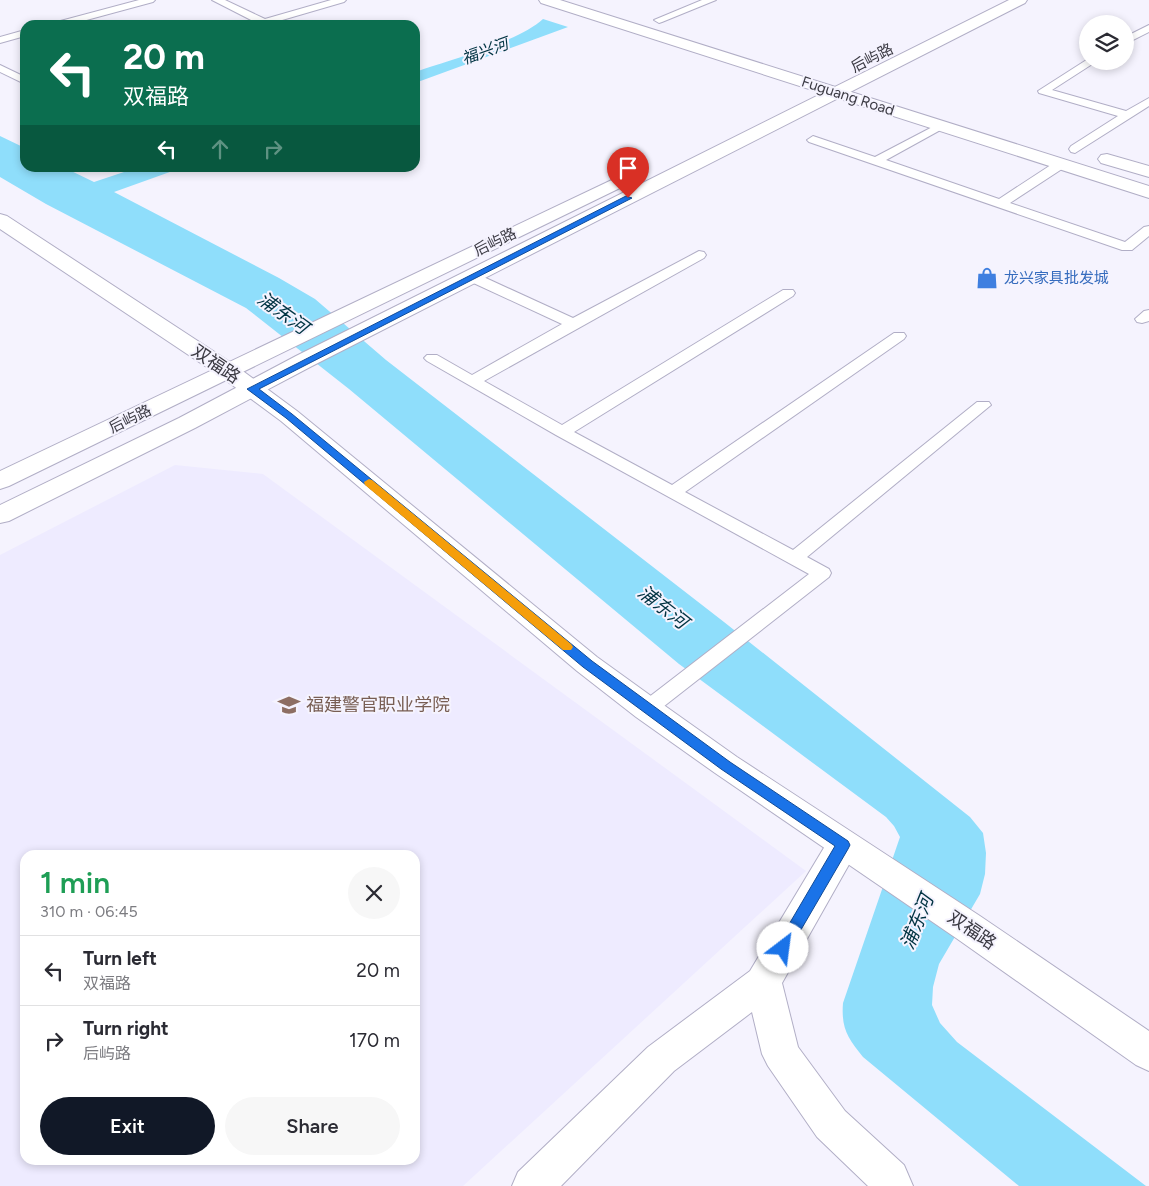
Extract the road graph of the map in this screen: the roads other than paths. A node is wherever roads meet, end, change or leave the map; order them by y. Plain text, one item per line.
1 (150, 0) edge
2 (217, 0) edge
3 (341, 0) edge
4 (546, 0) edge
5 (595, 0) edge
6 (711, 0) edge
7 (988, 0) edge
8 (1020, 0) edge
9 (76, 20) edge
10 (260, 20) edge
11 (271, 20) edge
12 (659, 20) junction
13 (1149, 28) edge
14 (688, 29) dead end
15 (20, 35) edge
16 (1134, 36) edge
17 (0, 40) edge
18 (0, 68) edge
19 (1079, 69) edge
20 (20, 78) edge
21 (859, 82) junction
22 (838, 84) junction
23 (816, 86) junction
24 (878, 88) dead end
25 (1149, 101) edge
26 (1128, 115) junction
27 (940, 126) junction
28 (710, 138) dead end
29 (813, 140) dead end
30 (1057, 143) dead end
31 (1076, 149) junction
32 (876, 161) junction
33 (1061, 164) junction
34 (1149, 172) edge
35 (630, 176) dead end
36 (1149, 192) edge
37 (1000, 204) junction
38 (0, 220) edge
39 (1149, 230) edge
40 (698, 255) dead end
41 (472, 277) junction
42 (788, 293) dead end
43 (572, 324) junction
44 (899, 336) dead end
45 (432, 358) dead end
46 (228, 371) junction
47 (474, 380) junction
48 (252, 389) junction
49 (983, 405) dead end
50 (562, 432) junction
51 (0, 481) edge
52 (673, 492) junction
53 (0, 516) edge
54 (795, 558) junction
55 (647, 709) junction
56 (857, 854) junction
57 (763, 982) junction
58 (1149, 1053) edge
59 (532, 1186) edge
60 (893, 1186) edge

1 - 9 lane
2 - 10 lane
3 - 11 lane
4 - 23 main road, Fuguang Road
5 - 12 main road
6 - 12 lane
7 - 22 main road, 后屿路
8 - 21 main road, 后屿路
12 - 14 main road
13 - 16 lane
15 - 17 lane
18 - 20 lane
19 - 26 lane
21 - 22 main road, 后屿路
21 - 24 main road, Fuguang Road
22 - 23 main road, 后屿路
22 - 27 main road, Fuguang Road
22 - 41 main road, 后屿路
23 - 28 main road, 后屿路
25 - 26 lane
26 - 31 lane
27 - 32 lane
27 - 33 main road, Fuguang Road
29 - 32 lane
30 - 31 main road
31 - 34 main road
32 - 37 lane
33 - 36 main road, Fuguang Road
33 - 37 lane
35 - 46 main road, 后屿路
37 - 39 lane
38 - 46 main road, 双福路
40 - 43 lane
41 - 43 lane
41 - 48 main road, 后屿路
42 - 50 lane
43 - 47 lane
44 - 52 lane
45 - 47 lane
46 - 48 main road, 双福路
46 - 51 main road, 后屿路
47 - 50 lane
48 - 53 main road, 后屿路
48 - 55 main road, 双福路
49 - 54 lane
50 - 52 lane
52 - 54 lane
54 - 55 lane
55 - 56 main road, 双福路
56 - 57 main road
56 - 58 main road, 双福路
57 - 59 main road
57 - 60 main road

